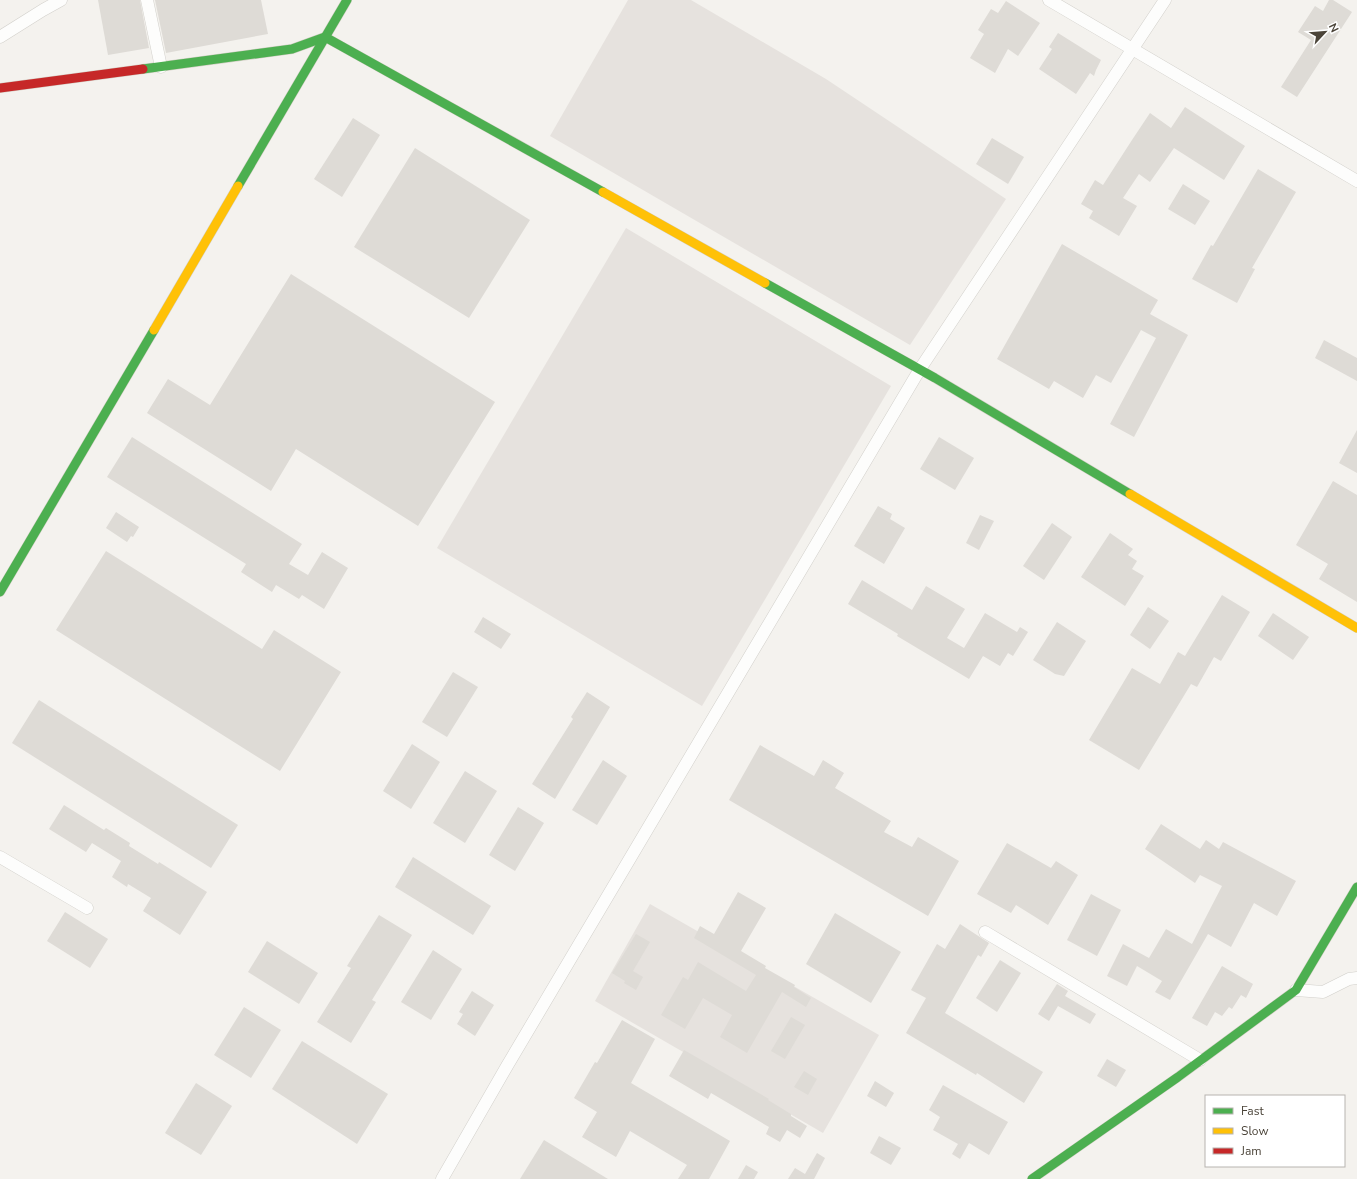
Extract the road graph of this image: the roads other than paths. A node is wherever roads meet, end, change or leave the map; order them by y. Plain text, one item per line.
1 (61, 0) edge
2 (147, 0) edge
3 (1049, 0) edge
4 (1165, 0) edge
5 (343, 2) edge
6 (0, 37) edge
7 (325, 38) junction
8 (1132, 49) junction
9 (161, 66) junction
10 (0, 88) edge
11 (1357, 181) edge
12 (920, 369) junction
13 (0, 592) edge
14 (1357, 628) edge
15 (0, 857) edge
16 (1357, 887) edge
17 (87, 908) dead end
18 (985, 932) dead end
19 (1357, 978) edge
20 (1296, 990) junction
21 (1200, 1060) junction
22 (442, 1179) edge
23 (1032, 1179) edge

1 - 6 street
2 - 9 street
3 - 8 street
4 - 8 street
5 - 7 main road
7 - 9 main road
7 - 12 main road
7 - 13 main road
8 - 11 street
8 - 12 street
9 - 10 main road
12 - 14 main road
12 - 22 street
15 - 17 street
16 - 20 main road
18 - 21 street
19 - 20 street
20 - 21 main road
21 - 23 main road

